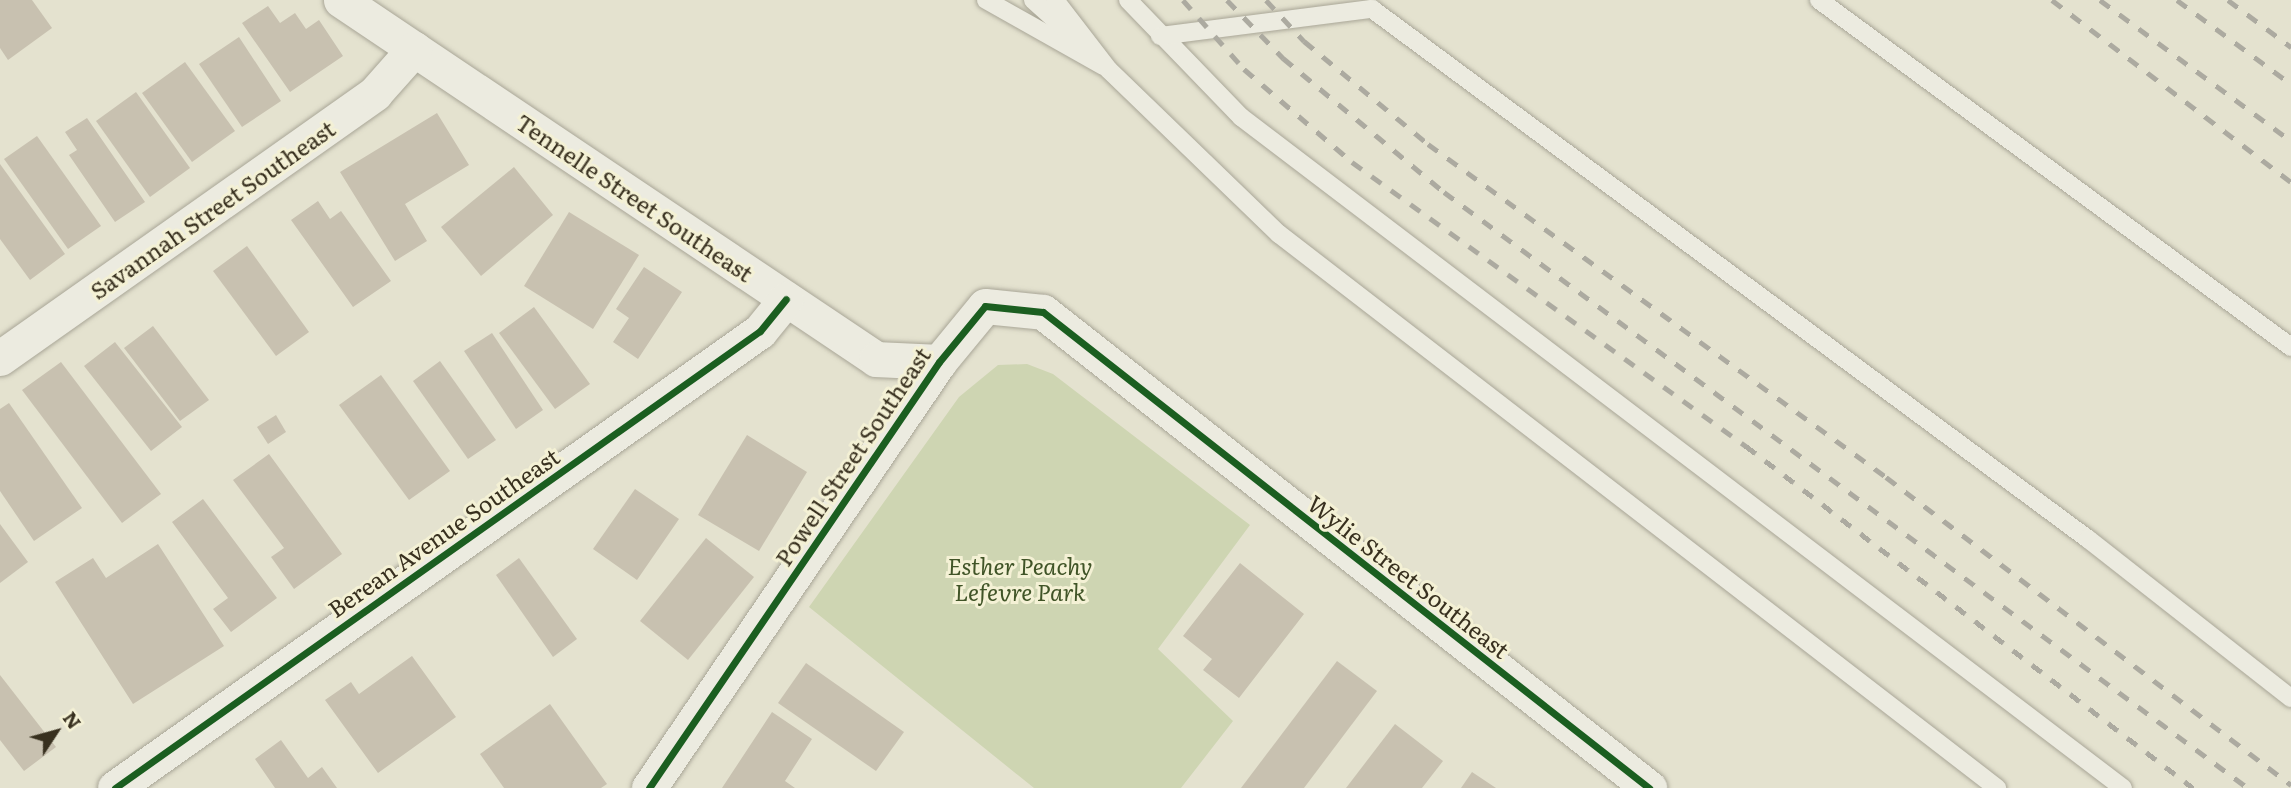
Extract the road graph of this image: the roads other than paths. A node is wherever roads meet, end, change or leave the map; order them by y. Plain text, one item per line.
1 (341, 0) edge
2 (986, 0) edge
3 (997, 0) edge
4 (1033, 0) edge
5 (1055, 0) edge
6 (1129, 0) edge
7 (1819, 0) edge
8 (1018, 19) junction
9 (1160, 36) junction
10 (414, 49) junction
11 (1110, 70) junction
12 (786, 299) junction
13 (2291, 347) edge
14 (0, 358) edge
15 (939, 362) junction
16 (1145, 394) joint
17 (2291, 698) edge
18 (1615, 778) edge
19 (115, 788) edge
20 (649, 788) edge
21 (1649, 788) edge
22 (1997, 788) edge
23 (2123, 788) edge

1 - 10 street, Tennelle Street Southeast
2 - 8 lane
3 - 8 lane
4 - 11 lane
5 - 11 lane
6 - 9 lane
7 - 13 lane
8 - 11 lane
9 - 17 lane
9 - 23 lane
10 - 12 street, Tennelle Street Southeast
10 - 14 street, Savannah Street Southeast
11 - 22 lane
12 - 15 street, Tennelle Street Southeast
12 - 19 street, Berean Avenue Southeast
15 - 16 street, Powell Street Southeast
15 - 20 street, Powell Street Southeast
16 - 18 street, Wylie Street Southeast
18 - 21 street, Wylie Street Southeast

